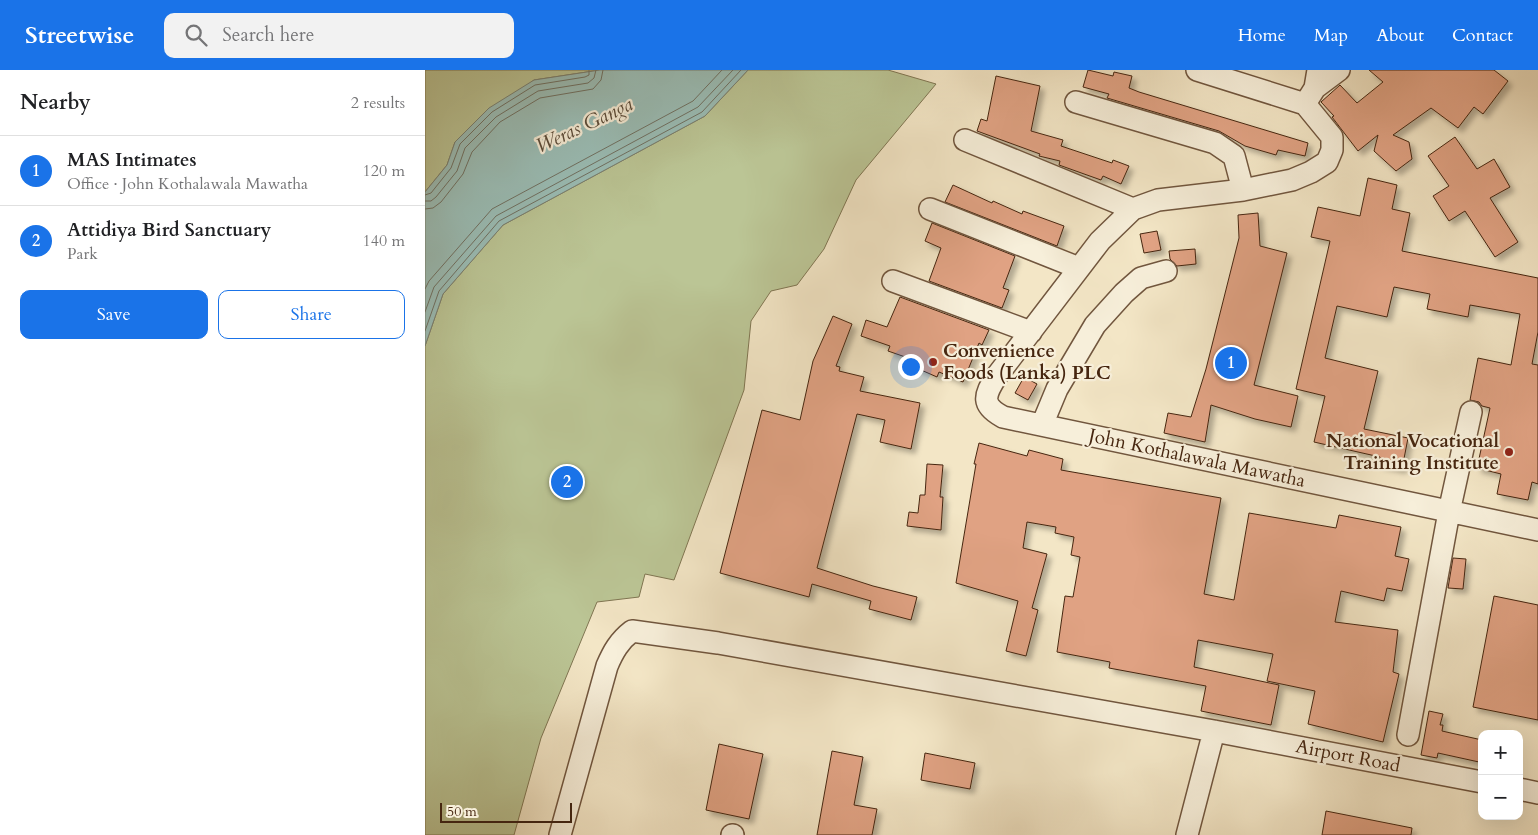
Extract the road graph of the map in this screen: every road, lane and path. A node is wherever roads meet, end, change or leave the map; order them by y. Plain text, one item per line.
1 (1197, 70) edge
2 (1339, 70) edge
3 (1313, 87) edge
4 (1076, 102) dead end
5 (965, 140) dead end
6 (1243, 190) junction
7 (930, 209) dead end
8 (1133, 209) junction
9 (1079, 268) junction
10 (1166, 271) dead end
11 (893, 281) dead end
12 (1031, 332) junction
13 (1471, 412) dead end
14 (1043, 426) junction
15 (1449, 512) junction
16 (1538, 530) edge
17 (1214, 731) junction
18 (1408, 735) dead end
19 (1478, 781) edge
20 (1523, 791) edge
21 (1538, 793) edge
22 (559, 835) edge
23 (1187, 835) edge

1 - 3 street
2 - 3 street
3 - 6 street
4 - 6 street
5 - 8 street
6 - 8 street
7 - 9 street
8 - 9 street
9 - 12 street
10 - 14 street
11 - 12 street
12 - 14 street, John Kothalawala Mawatha
13 - 15 street
14 - 15 street, John Kothalawala Mawatha
15 - 16 street, John Kothalawala Mawatha
15 - 18 street
17 - 19 street, Airport Road
17 - 22 street, Airport Road
17 - 23 street
20 - 21 street

